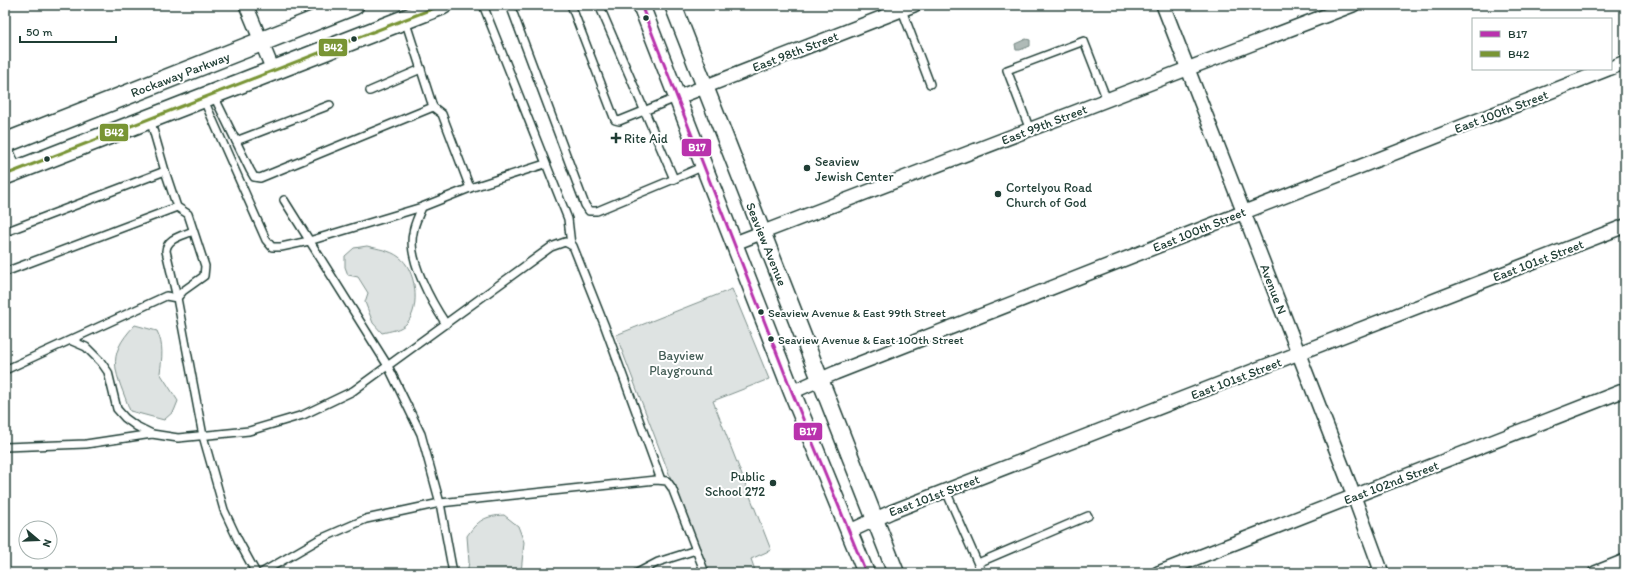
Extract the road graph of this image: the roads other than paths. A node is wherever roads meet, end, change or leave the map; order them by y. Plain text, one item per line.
1 (246, 5) edge
2 (354, 5) edge
3 (442, 5) edge
4 (483, 5) edge
5 (510, 5) edge
6 (571, 5) edge
7 (599, 5) edge
8 (641, 5) edge
9 (673, 5) edge
10 (914, 5) edge
11 (1163, 5) edge
12 (1353, 5) edge
13 (902, 10) junction
14 (405, 19) junction
15 (260, 42) junction
16 (1625, 62) edge
17 (1612, 68) edge
18 (421, 69) junction
19 (1189, 69) junction
20 (273, 70) junction
21 (1605, 70) edge
22 (930, 84) dead end
23 (705, 86) junction
24 (370, 92) dead end
25 (208, 96) junction
26 (676, 98) junction
27 (1107, 100) junction
28 (330, 105) dead end
29 (433, 107) junction
30 (645, 112) junction
31 (150, 118) junction
32 (1030, 130) junction
33 (236, 141) junction
34 (5, 143) edge
35 (5, 148) edge
36 (545, 164) junction
37 (704, 166) junction
38 (165, 171) junction
39 (10, 173) edge
40 (674, 179) junction
41 (470, 188) junction
42 (284, 200) dead end
43 (177, 207) junction
44 (422, 207) junction
45 (1244, 211) junction
46 (1625, 226) edge
47 (193, 231) junction
48 (5, 232) edge
49 (763, 232) junction
50 (308, 241) junction
51 (735, 243) junction
52 (571, 245) junction
53 (5, 272) edge
54 (177, 298) junction
55 (446, 324) junction
56 (72, 341) junction
57 (1299, 354) junction
58 (388, 366) junction
59 (5, 370) edge
60 (821, 379) junction
61 (1625, 390) edge
62 (792, 392) junction
63 (152, 434) junction
64 (203, 436) junction
65 (5, 447) edge
66 (661, 480) junction
67 (946, 491) junction
68 (1354, 496) junction
69 (440, 503) junction
70 (1088, 516) dead end
71 (875, 518) junction
72 (848, 532) junction
73 (696, 550) junction
74 (1625, 561) edge
75 (978, 563) junction
76 (1378, 572) edge
77 (256, 573) edge
78 (261, 573) edge
79 (453, 573) edge
80 (637, 573) edge
81 (705, 573) edge
82 (866, 573) edge
83 (896, 573) edge
84 (982, 573) edge
85 (1158, 573) edge
86 (1595, 573) edge

1 - 15 street
2 - 15 main road, Rockaway Parkway
3 - 14 main road
4 - 36 lane
5 - 40 lane
6 - 30 lane
7 - 30 lane
8 - 26 street
9 - 23 street, Seaview Avenue
10 - 13 street, East 98th Street
11 - 19 street, Avenue N
12 - 19 street, East 99th Street
13 - 22 lane
13 - 23 street, East 98th Street
14 - 18 lane
14 - 20 main road
15 - 20 street
15 - 34 main road, Rockaway Parkway
16 - 17 street
18 - 24 lane
18 - 29 lane
19 - 27 street, East 99th Street
19 - 45 street, Avenue N
20 - 25 main road
21 - 45 street, East 100th Street
23 - 26 street, East 98th Street
23 - 49 street, Seaview Avenue
25 - 31 main road
25 - 33 lane
25 - 50 lane
26 - 30 lane
26 - 37 street
27 - 32 street, East 99th Street
27 - 32 lane
28 - 33 lane
29 - 33 lane
29 - 41 lane
30 - 40 lane
31 - 38 lane
31 - 39 main road
32 - 49 street, East 99th Street
35 - 39 street
36 - 41 lane
36 - 52 lane
37 - 40 lane
37 - 51 street
38 - 43 lane
38 - 48 lane
41 - 44 lane
42 - 50 lane
43 - 47 lane
43 - 53 lane
44 - 50 lane
44 - 55 lane
45 - 57 street, Avenue N
45 - 60 street, East 100th Street
46 - 57 street, East 101st Street
47 - 54 lane
47 - 54 lane
49 - 51 street, East 99th Street
49 - 60 street, Seaview Avenue
50 - 58 lane
51 - 62 street
52 - 55 lane
52 - 66 lane
54 - 56 lane
54 - 64 lane
55 - 58 lane
56 - 59 lane
56 - 63 lane
57 - 67 street, East 101st Street
57 - 68 street, Avenue N
58 - 64 lane
58 - 69 lane
60 - 62 street, East 100th Street
60 - 71 street, Seaview Avenue
61 - 68 street, East 102nd Street
62 - 72 street
63 - 64 lane
63 - 65 lane
64 - 77 lane
66 - 69 lane
66 - 73 lane
67 - 71 street, East 101st Street
67 - 75 lane
68 - 76 street, Avenue N
68 - 85 street, East 102nd Street
69 - 78 lane
69 - 79 lane
70 - 75 lane
71 - 72 street, East 101st Street
71 - 83 street, Seaview Avenue
72 - 82 street
73 - 80 lane
73 - 81 lane
74 - 86 street
75 - 84 lane

